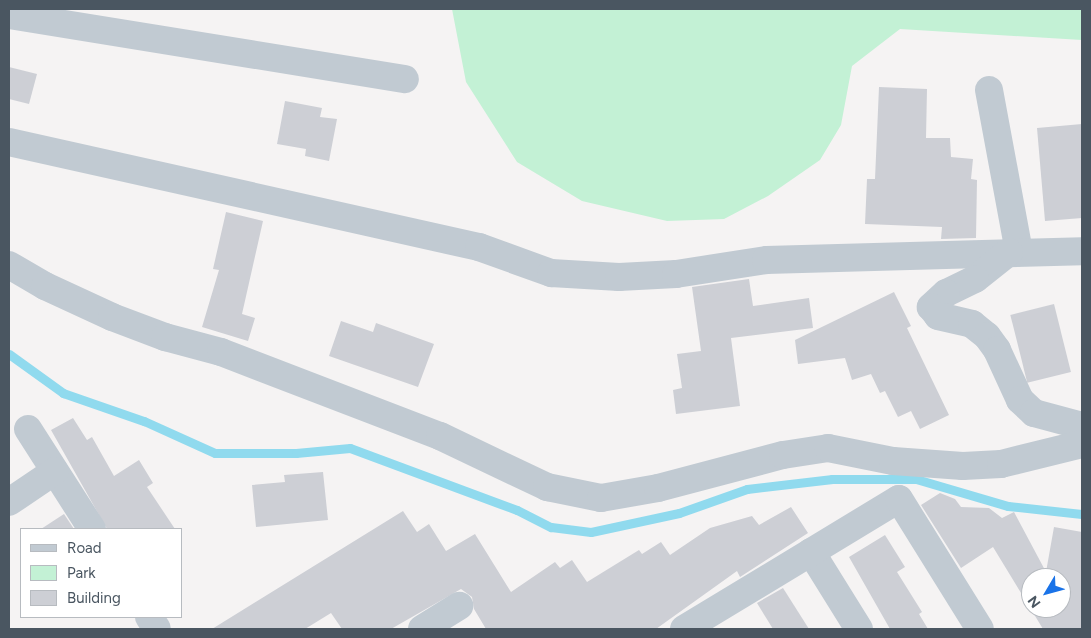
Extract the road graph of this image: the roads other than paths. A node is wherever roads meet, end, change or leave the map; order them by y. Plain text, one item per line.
1 (9, 15) edge
2 (405, 79) dead end
3 (989, 90) dead end
4 (9, 142) edge
5 (1082, 251) edge
6 (1014, 252) junction
7 (9, 265) edge
8 (1082, 426) edge
9 (28, 429) dead end
10 (1082, 444) edge
11 (893, 461) junction
12 (55, 471) junction
13 (899, 499) junction
14 (9, 502) edge
15 (91, 528) edge
16 (811, 552) junction
17 (459, 606) dead end
18 (149, 618) edge
19 (156, 629) edge
20 (422, 629) edge
21 (685, 629) edge
22 (859, 629) edge
23 (980, 629) edge

1 - 2 street
3 - 6 street
4 - 6 street
5 - 6 street
6 - 8 street
7 - 11 street
9 - 12 street
10 - 11 street
11 - 13 street
12 - 14 street
12 - 15 street
13 - 16 street
13 - 23 street
16 - 21 street
16 - 22 street
17 - 20 street
18 - 19 street

